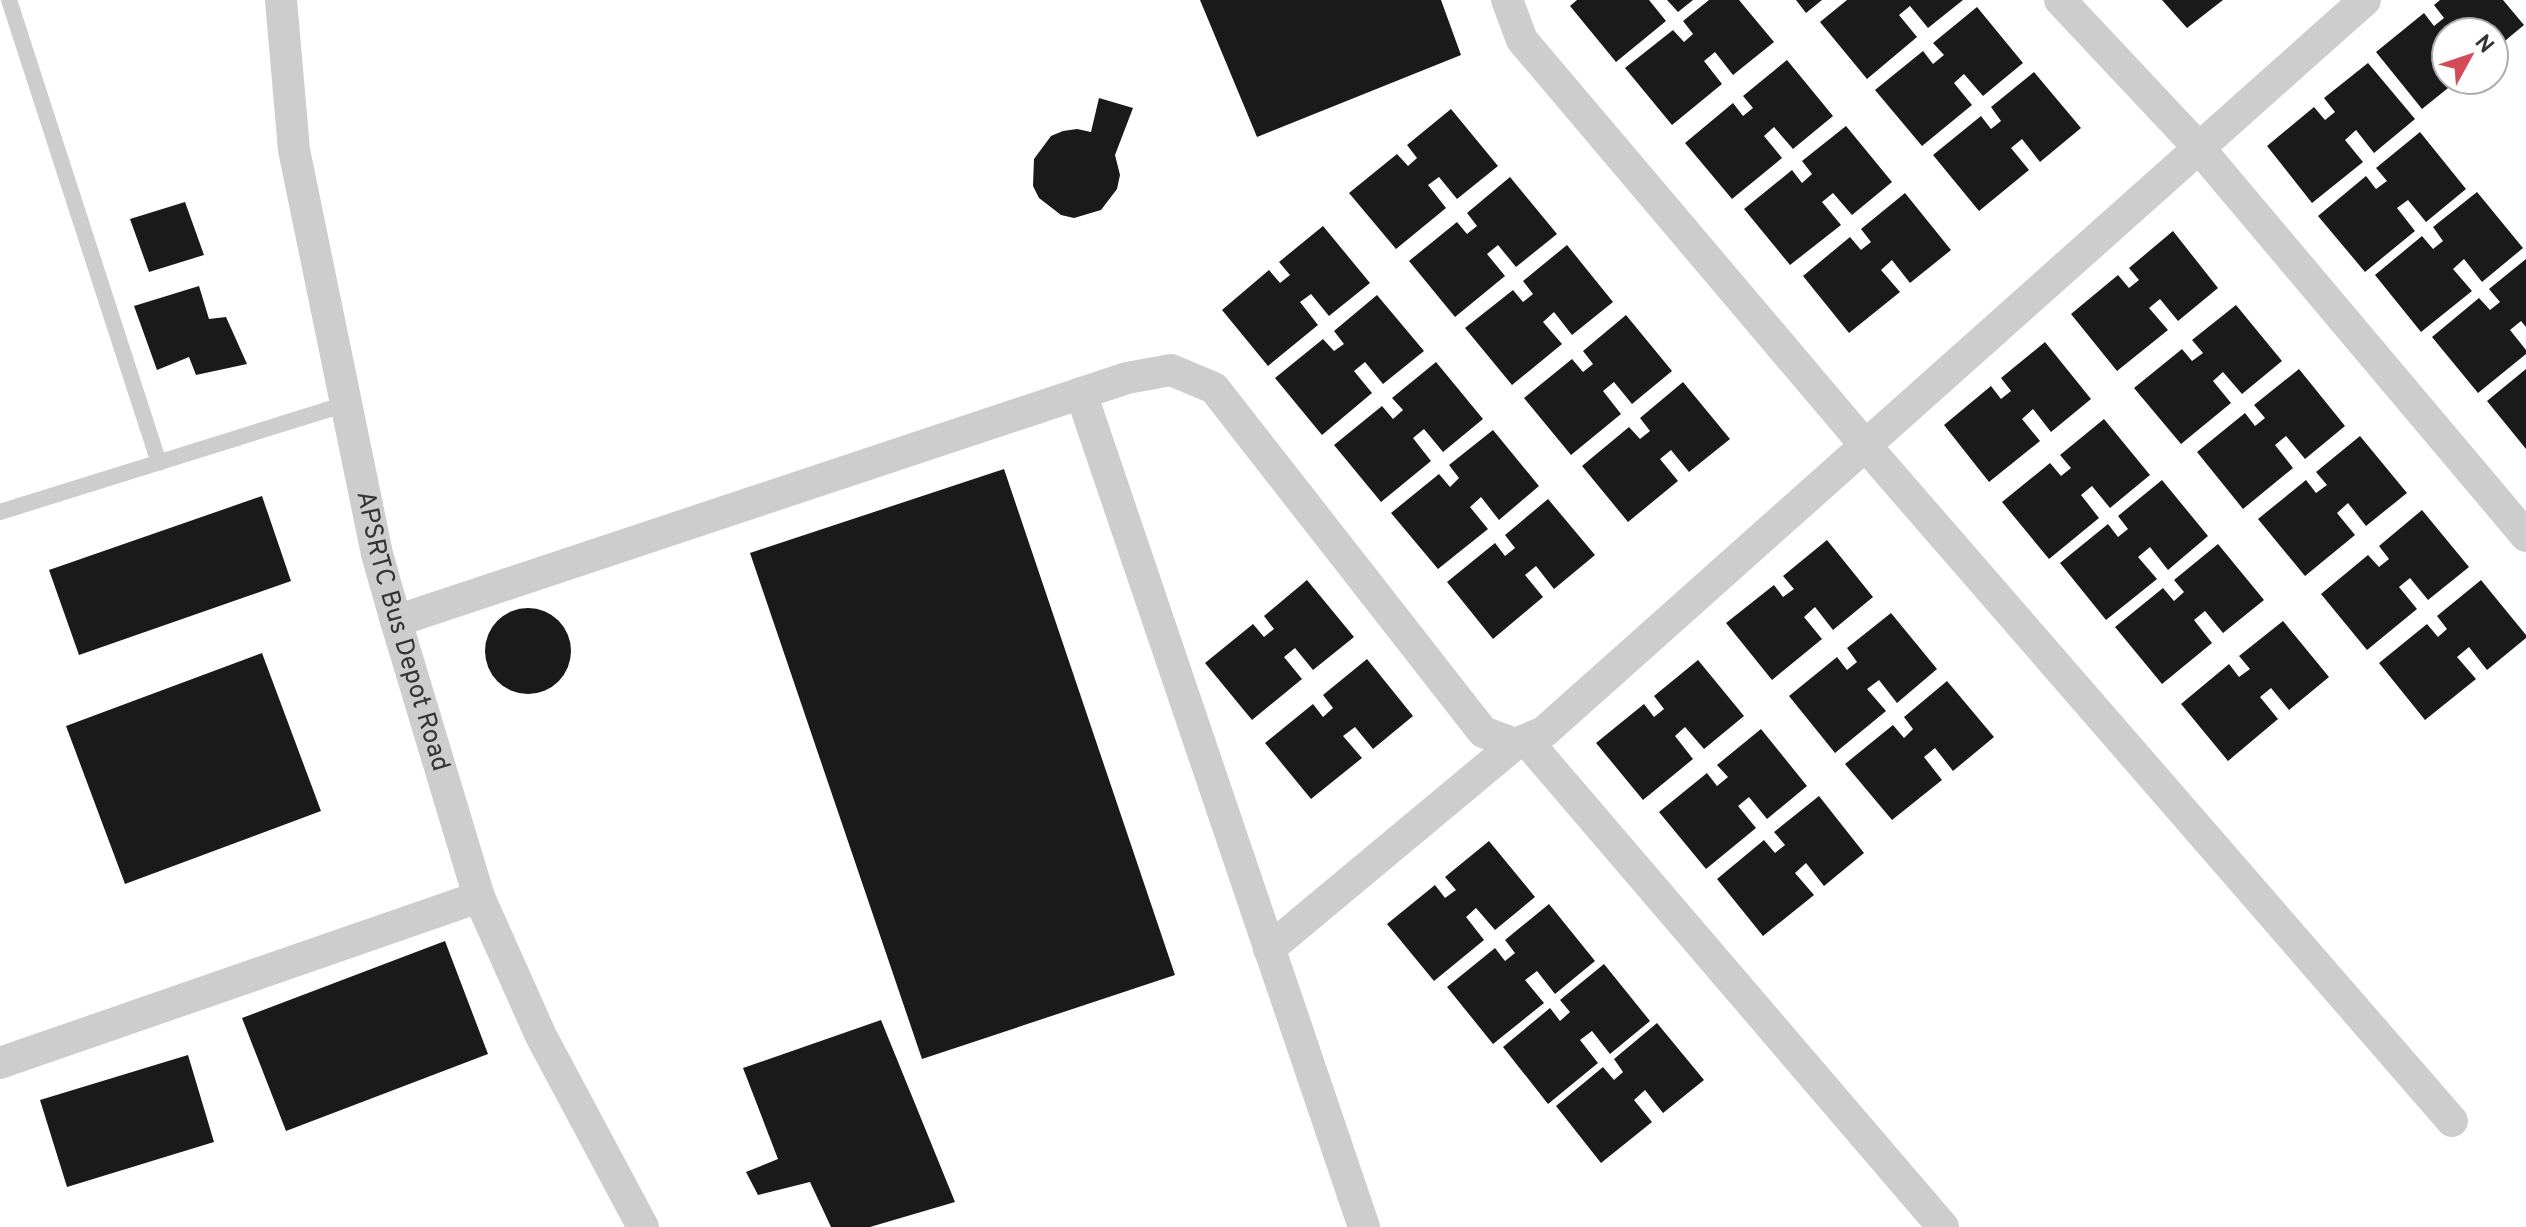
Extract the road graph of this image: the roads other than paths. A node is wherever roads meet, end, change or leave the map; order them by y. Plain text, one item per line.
1 (9, 0) edge
2 (281, 0) edge
3 (1507, 0) edge
4 (2060, 0) edge
5 (2365, 0) edge
6 (2199, 148) junction
7 (1081, 393) junction
8 (346, 404) junction
9 (1865, 445) junction
10 (159, 463) junction
11 (0, 512) edge
12 (2526, 536) edge
13 (396, 621) junction
14 (1520, 742) junction
15 (479, 897) junction
16 (1269, 949) junction
17 (0, 1063) edge
18 (2452, 1121) dead end
19 (643, 1227) edge
20 (1364, 1227) edge
21 (1943, 1227) edge

1 - 10 lane
2 - 8 street, APSRTC Bus Depot Road
3 - 9 street
4 - 6 street
5 - 6 street
6 - 9 street
6 - 12 street
7 - 13 street
7 - 14 street
7 - 16 street
8 - 10 lane
8 - 13 street, APSRTC Bus Depot Road
9 - 14 street
9 - 18 street
10 - 11 lane
13 - 15 street, APSRTC Bus Depot Road
14 - 16 street
14 - 21 street
15 - 17 street
15 - 19 street, APSRTC Bus Depot Road
16 - 20 street

